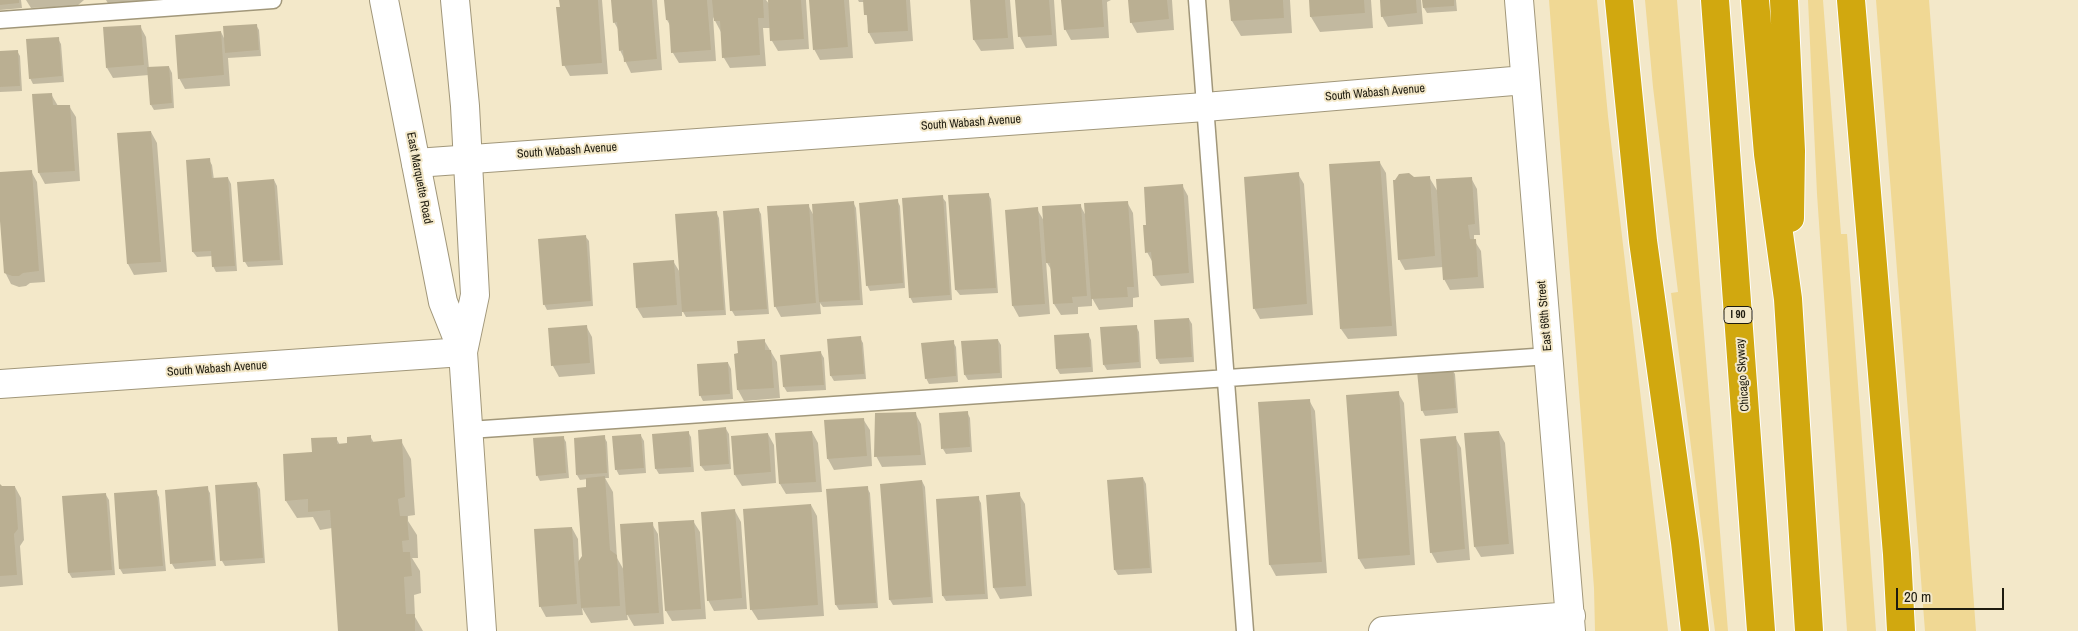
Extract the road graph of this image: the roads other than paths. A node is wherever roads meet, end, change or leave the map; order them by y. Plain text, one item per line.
1 (273, 0) edge
2 (384, 0) edge
3 (455, 0) edge
4 (1197, 0) edge
5 (1519, 0) edge
6 (1619, 0) edge
7 (1715, 0) edge
8 (1755, 0) edge
9 (1784, 0) edge
10 (1851, 0) edge
11 (0, 20) edge
12 (1525, 80) junction
13 (1205, 107) junction
14 (468, 159) junction
15 (416, 163) junction
16 (1788, 299) junction
17 (464, 352) junction
18 (1548, 356) junction
19 (1226, 379) junction
20 (0, 384) edge
21 (469, 430) junction
22 (1571, 623) edge
23 (482, 631) edge
24 (1245, 631) edge
25 (1383, 631) edge
26 (1695, 631) edge
27 (1762, 631) edge
28 (1809, 631) edge
29 (1901, 631) edge

1 - 11 lane
2 - 15 street, East Marquette Road
3 - 14 street, East Marquette Road
4 - 13 lane
5 - 12 street, East 66th Street
6 - 26 highway
7 - 27 highway, Chicago Skyway / I 90
8 - 16 highway
9 - 16 highway
10 - 29 highway
12 - 13 street, South Wabash Avenue
12 - 18 street, East 66th Street
13 - 14 street, South Wabash Avenue
13 - 19 lane
14 - 15 street, South Wabash Avenue
14 - 17 street, East Marquette Road
15 - 17 street, East Marquette Road
16 - 28 highway
17 - 20 street, South Wabash Avenue
17 - 21 street, East Marquette Road
18 - 19 lane
18 - 22 street, East 66th Street
19 - 21 lane
19 - 24 lane
21 - 23 street, East Marquette Road
22 - 25 street

